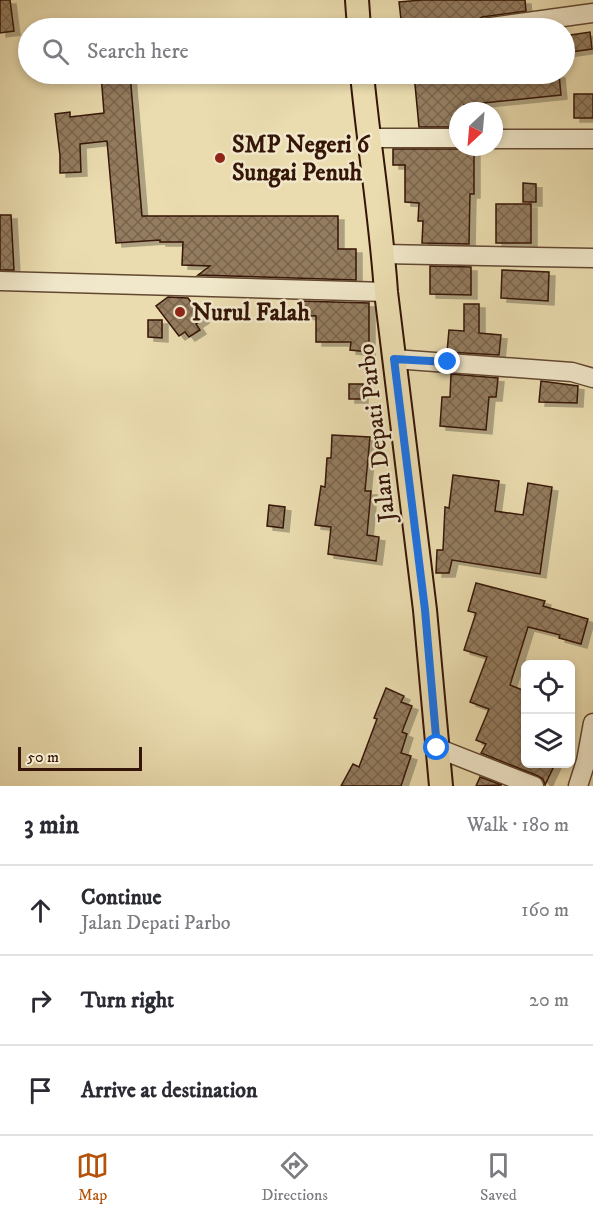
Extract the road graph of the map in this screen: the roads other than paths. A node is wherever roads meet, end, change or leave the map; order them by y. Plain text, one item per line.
1 (357, 0) edge
2 (593, 14) edge
3 (358, 18) edge
4 (562, 18) edge
5 (363, 84) edge
6 (368, 138) junction
7 (449, 138) edge
8 (503, 139) edge
9 (593, 139) edge
10 (383, 254) junction
11 (593, 258) edge
12 (0, 281) edge
13 (386, 292) junction
14 (394, 359) junction
15 (593, 378) edge
16 (593, 723) edge
17 (437, 748) junction
18 (441, 786) edge
19 (534, 786) edge
20 (578, 786) edge

1 - 3 main road
2 - 4 street
5 - 6 main road, Jalan Depati Parbo
6 - 7 street
6 - 10 main road, Jalan Depati Parbo
8 - 9 street
10 - 11 street
10 - 13 main road, Jalan Depati Parbo
12 - 13 street
13 - 14 main road, Jalan Depati Parbo
14 - 15 street
14 - 17 main road, Jalan Depati Parbo
16 - 20 street
17 - 18 main road, Jalan Depati Parbo
17 - 19 street

